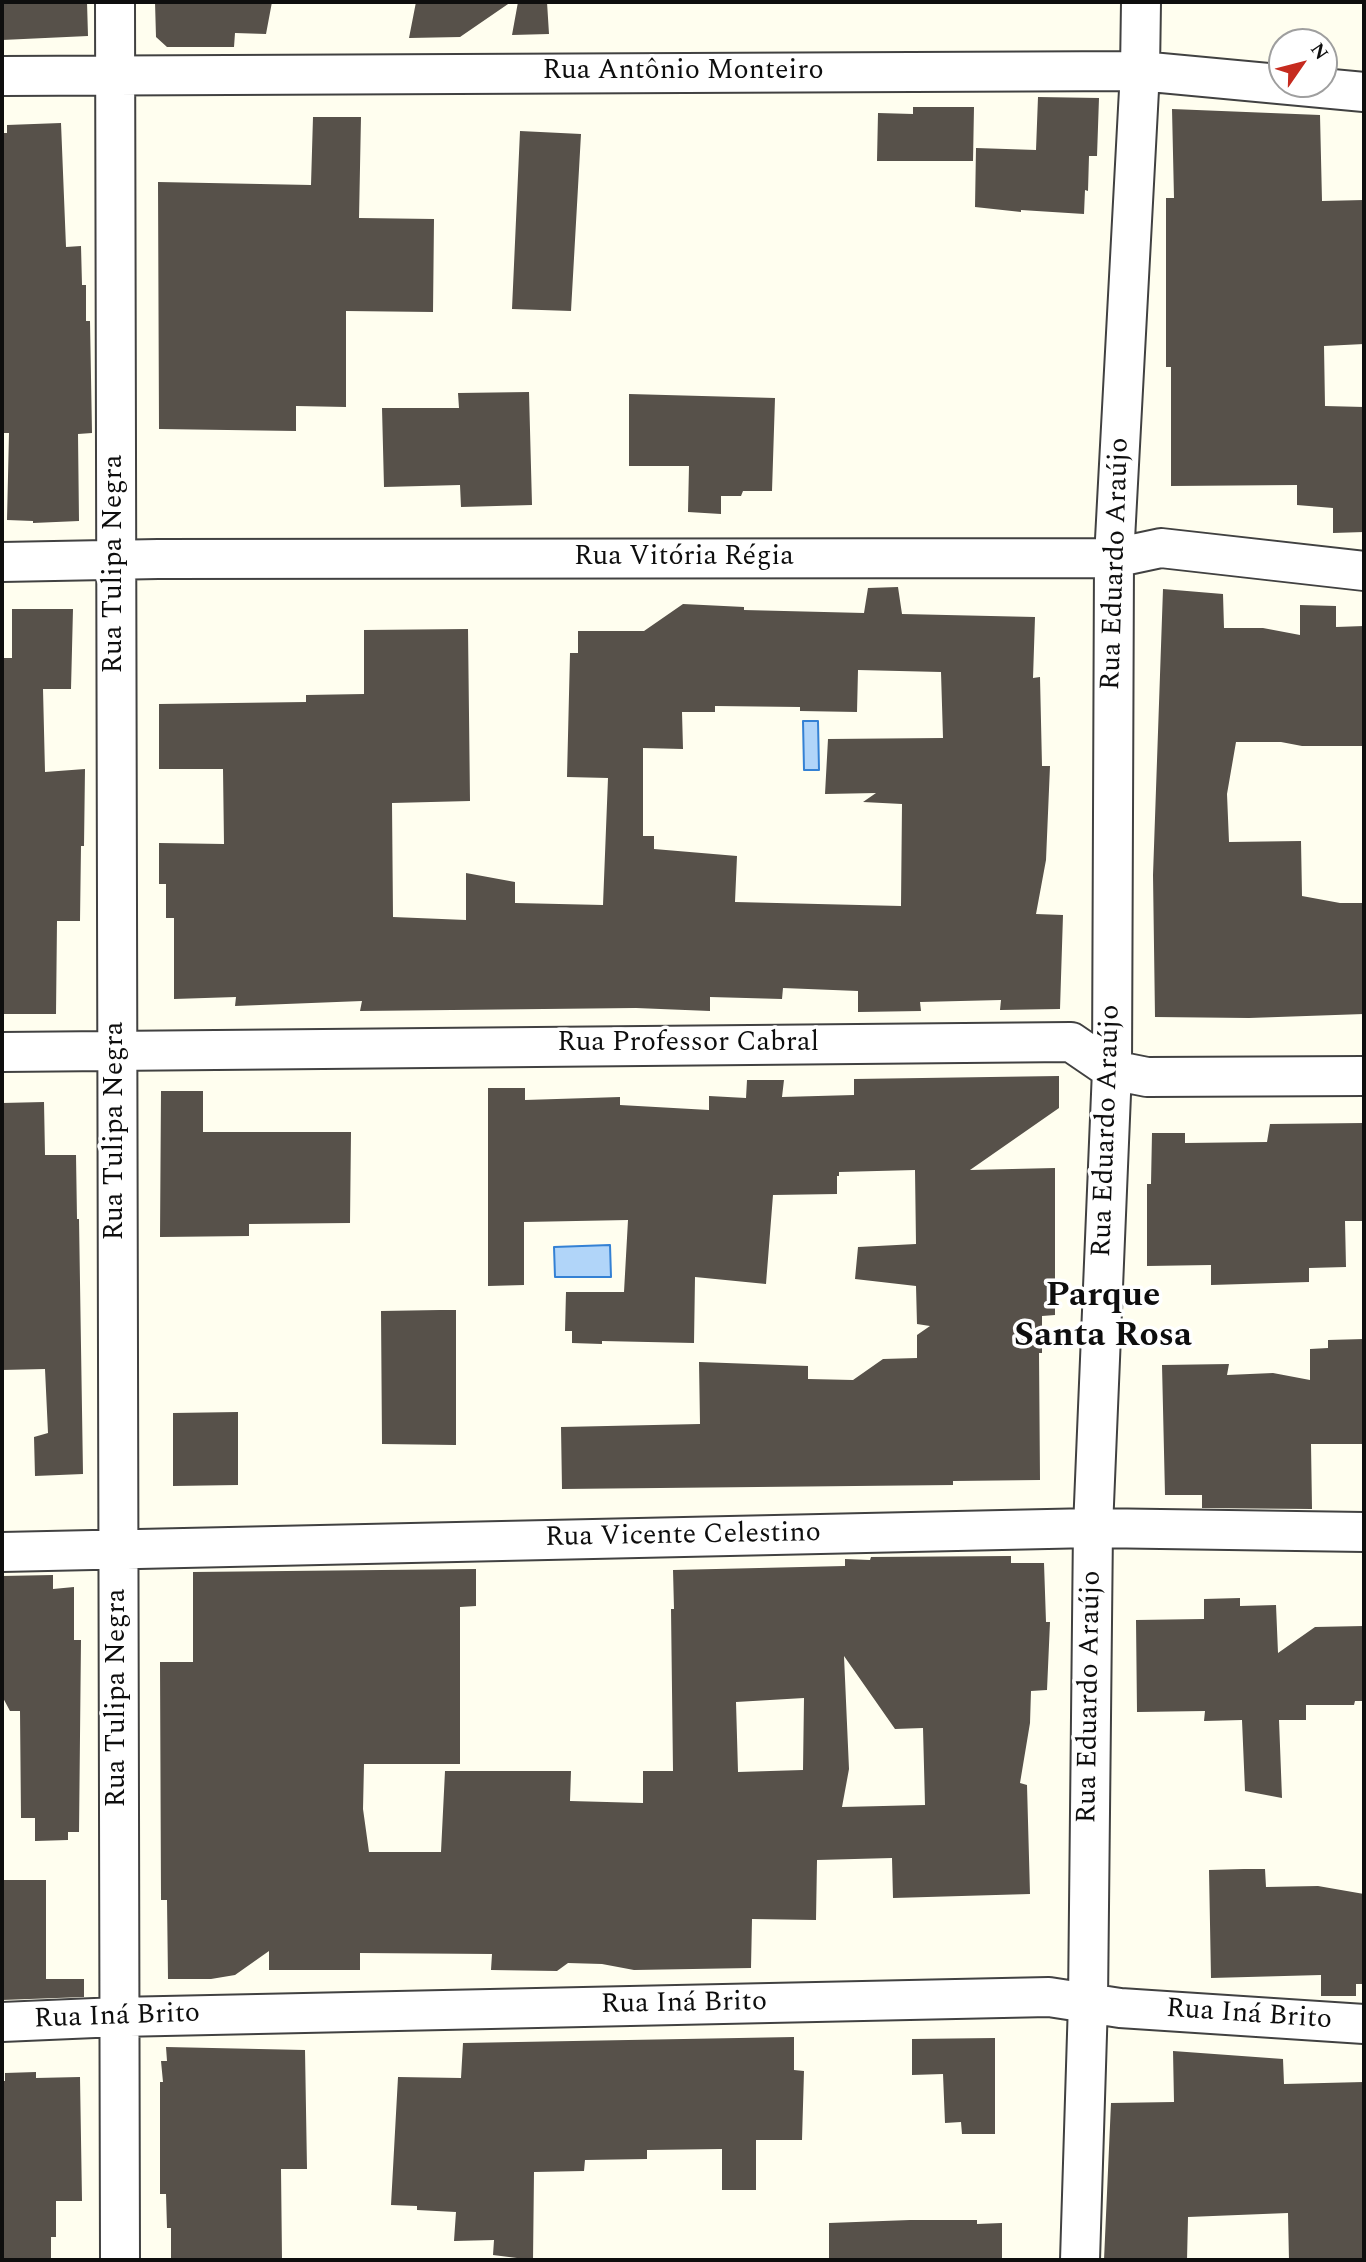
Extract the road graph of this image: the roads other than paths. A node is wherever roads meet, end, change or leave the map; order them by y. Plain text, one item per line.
1 (115, 2) edge
2 (1141, 2) edge
3 (1140, 71) junction
4 (2, 76) edge
5 (115, 76) junction
6 (1364, 92) edge
7 (1114, 558) junction
8 (116, 560) junction
9 (2, 562) edge
10 (1364, 571) edge
11 (117, 1050) junction
12 (2, 1052) edge
13 (1112, 1070) junction
14 (1364, 1076) edge
15 (1093, 1528) junction
16 (1364, 1532) edge
17 (119, 1550) junction
18 (2, 1552) edge
19 (1088, 2002) junction
20 (118, 2017) junction
21 (2, 2022) edge
22 (1364, 2024) edge
23 (120, 2260) edge
24 (1080, 2260) edge

1 - 5 street, Rua Tulipa Negra
2 - 3 street, Rua Eduardo Araújo
3 - 5 street, Rua Antônio Monteiro
3 - 6 street, Rua Antônio Monteiro
3 - 7 street, Rua Eduardo Araújo
4 - 5 street, Rua Antônio Monteiro
5 - 8 street, Rua Tulipa Negra
7 - 8 street, Rua Vitória Régia
7 - 10 street, Rua Vitória Régia
7 - 13 street, Rua Eduardo Araújo
8 - 9 street, Rua Vitória Régia
8 - 11 street, Rua Tulipa Negra
11 - 12 street, Rua Professor Cabral
11 - 13 street, Rua Professor Cabral
11 - 17 street, Rua Tulipa Negra
13 - 14 street, Rua Professor Cabral
13 - 15 street, Rua Eduardo Araújo
15 - 16 street, Rua Vicente Celestino
15 - 17 street, Rua Vicente Celestino
15 - 19 street, Rua Eduardo Araújo
17 - 18 street, Rua Vicente Celestino
17 - 20 street, Rua Tulipa Negra
19 - 20 street, Rua Iná Brito
19 - 22 street, Rua Iná Brito
19 - 24 street, Rua Eduardo Araújo
20 - 21 street, Rua Iná Brito
20 - 23 street, Rua Tulipa Negra

